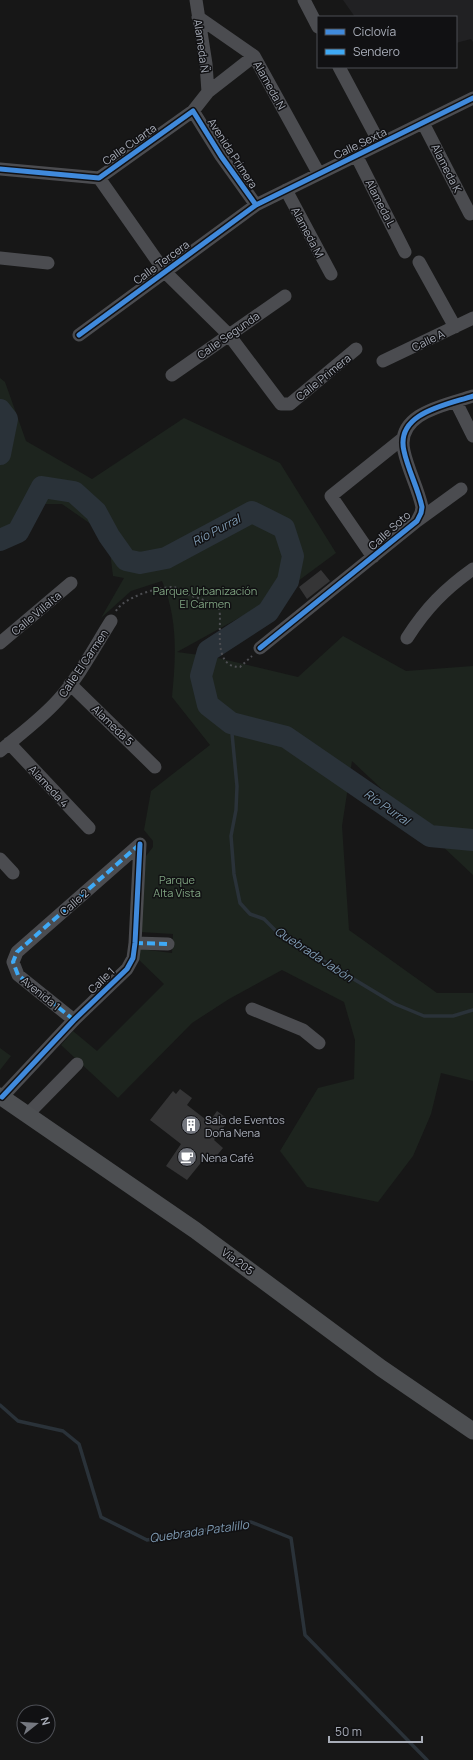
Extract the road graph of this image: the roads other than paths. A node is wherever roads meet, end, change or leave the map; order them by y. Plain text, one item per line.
1 (196, 0) edge
2 (304, 0) edge
3 (198, 17) junction
4 (317, 25) edge
5 (254, 56) junction
6 (340, 68) edge
7 (208, 92) junction
8 (473, 98) edge
9 (194, 111) junction
10 (423, 123) junction
11 (380, 144) junction
12 (356, 155) junction
13 (0, 169) edge
14 (319, 174) junction
15 (99, 178) junction
16 (286, 190) junction
17 (256, 205) junction
18 (470, 214) dead end
19 (405, 252) dead end
20 (0, 258) edge
21 (419, 262) dead end
22 (48, 263) dead end
23 (165, 272) junction
24 (331, 274) dead end
25 (285, 296) dead end
26 (473, 318) edge
27 (455, 327) junction
28 (78, 335) dead end
29 (229, 335) junction
30 (356, 349) dead end
31 (383, 361) dead end
32 (172, 375) dead end
33 (473, 396) edge
34 (456, 402) junction
35 (473, 436) edge
36 (402, 439) junction
37 (461, 488) dead end
38 (417, 521) junction
39 (373, 557) junction
40 (473, 569) edge
41 (71, 583) dead end
42 (111, 621) road end
43 (407, 638) dead end
44 (0, 643) edge
45 (260, 648) road end
46 (70, 684) junction
47 (4, 747) edge
48 (155, 767) dead end
49 (89, 828) dead end
50 (140, 844) joint
51 (0, 859) edge
52 (13, 874) dead end
53 (135, 943) junction
54 (168, 944) dead end
55 (13, 962) joint
56 (252, 1009) dead end
57 (74, 1020) junction
58 (319, 1043) dead end
59 (77, 1064) dead end
60 (1, 1097) edge
61 (27, 1115) junction
62 (473, 1431) edge

1 - 3 street, Alameda Ñ
2 - 4 street
3 - 5 street, Alameda N
3 - 7 street, Alameda Ñ
5 - 7 street, Calle Cuarta
5 - 14 street, Alameda N
6 - 11 street
7 - 9 street, Calle Cuarta
8 - 10 street, Calle Sexta
9 - 15 street, Calle Cuarta
9 - 17 street, Avenida Primera
10 - 11 street, Calle Sexta
10 - 18 street, Alameda K
11 - 12 street, Calle Sexta
12 - 14 street, Calle Sexta
12 - 19 street, Alameda L
13 - 15 street, Calle Cuarta
14 - 16 street, Calle Sexta
15 - 23 street
16 - 17 street, Calle Sexta
16 - 24 street, Alameda M
17 - 23 street, Calle Tercera
20 - 22 street
21 - 27 street
23 - 28 street, Calle Tercera
23 - 29 street
25 - 29 street, Calle Segunda
26 - 27 street, Calle A
27 - 31 street, Calle A
29 - 30 street, Calle Primera
29 - 32 street, Calle Segunda
33 - 34 street
34 - 35 street
34 - 36 street
36 - 38 street, Calle Soto
36 - 39 street
37 - 38 street
38 - 39 street, Calle Soto
39 - 45 street, Calle Soto
40 - 43 street
41 - 44 street, Calle Villalta
42 - 46 street, Calle El Carmen
46 - 47 street, Calle El Carmen
46 - 48 street, Alameda 5
47 - 49 street, Alameda 4
50 - 53 street, Calle 1
50 - 55 street, Calle 2
51 - 52 street
53 - 54 street
53 - 57 street, Calle 1
55 - 57 street, Avenida 1
56 - 58 street
57 - 60 street, Calle 1
59 - 61 street
60 - 61 main road, Vía 205
61 - 62 main road, Vía 205

